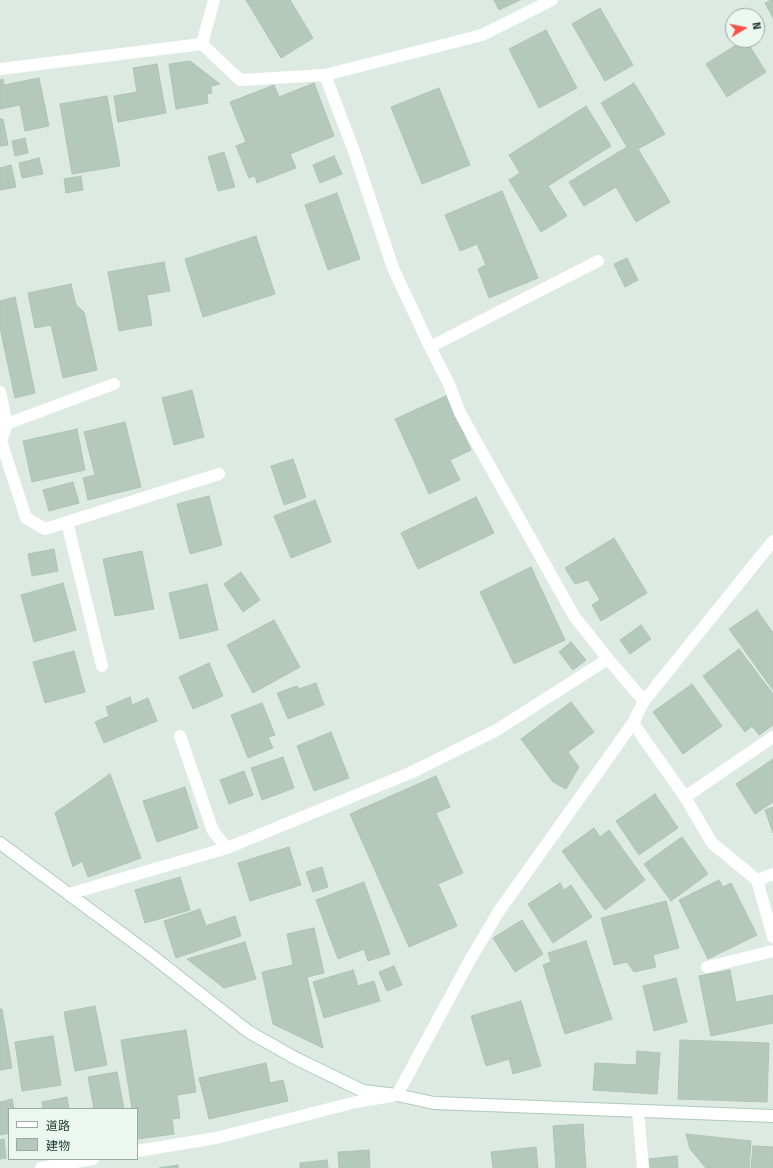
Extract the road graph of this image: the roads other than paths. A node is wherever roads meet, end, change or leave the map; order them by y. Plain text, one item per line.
1 (214, 0) edge
2 (552, 0) edge
3 (202, 44) junction
4 (0, 69) edge
5 (325, 75) junction
6 (598, 261) dead end
7 (430, 347) junction
8 (114, 384) dead end
9 (0, 392) edge
10 (4, 425) edge
11 (219, 474) dead end
12 (67, 522) junction
13 (773, 541) edge
14 (608, 659) junction
15 (102, 666) dead end
16 (644, 701) junction
17 (633, 723) junction
18 (180, 736) dead end
19 (773, 737) edge
20 (685, 797) junction
21 (0, 843) edge
22 (227, 848) junction
23 (773, 874) edge
24 (757, 880) junction
25 (69, 894) junction
26 (773, 937) edge
27 (773, 951) edge
28 (707, 967) dead end
29 (397, 1094) junction
30 (638, 1111) junction
31 (773, 1116) edge
32 (138, 1152) edge
33 (87, 1160) edge
34 (41, 1168) edge
35 (643, 1168) edge

1 - 3 street
2 - 5 street
3 - 4 street
3 - 5 street
5 - 7 street
6 - 7 street
7 - 14 street
8 - 10 street
9 - 10 street
10 - 12 street
11 - 12 street
12 - 15 street
13 - 16 street
14 - 16 street
14 - 22 street
16 - 17 street
17 - 20 street
17 - 29 street
18 - 22 street
19 - 20 street
20 - 24 street
21 - 25 street
22 - 25 street
23 - 24 street
24 - 26 street
25 - 29 street
27 - 28 street
29 - 30 street
29 - 32 street
30 - 31 street
30 - 35 street
33 - 34 street

